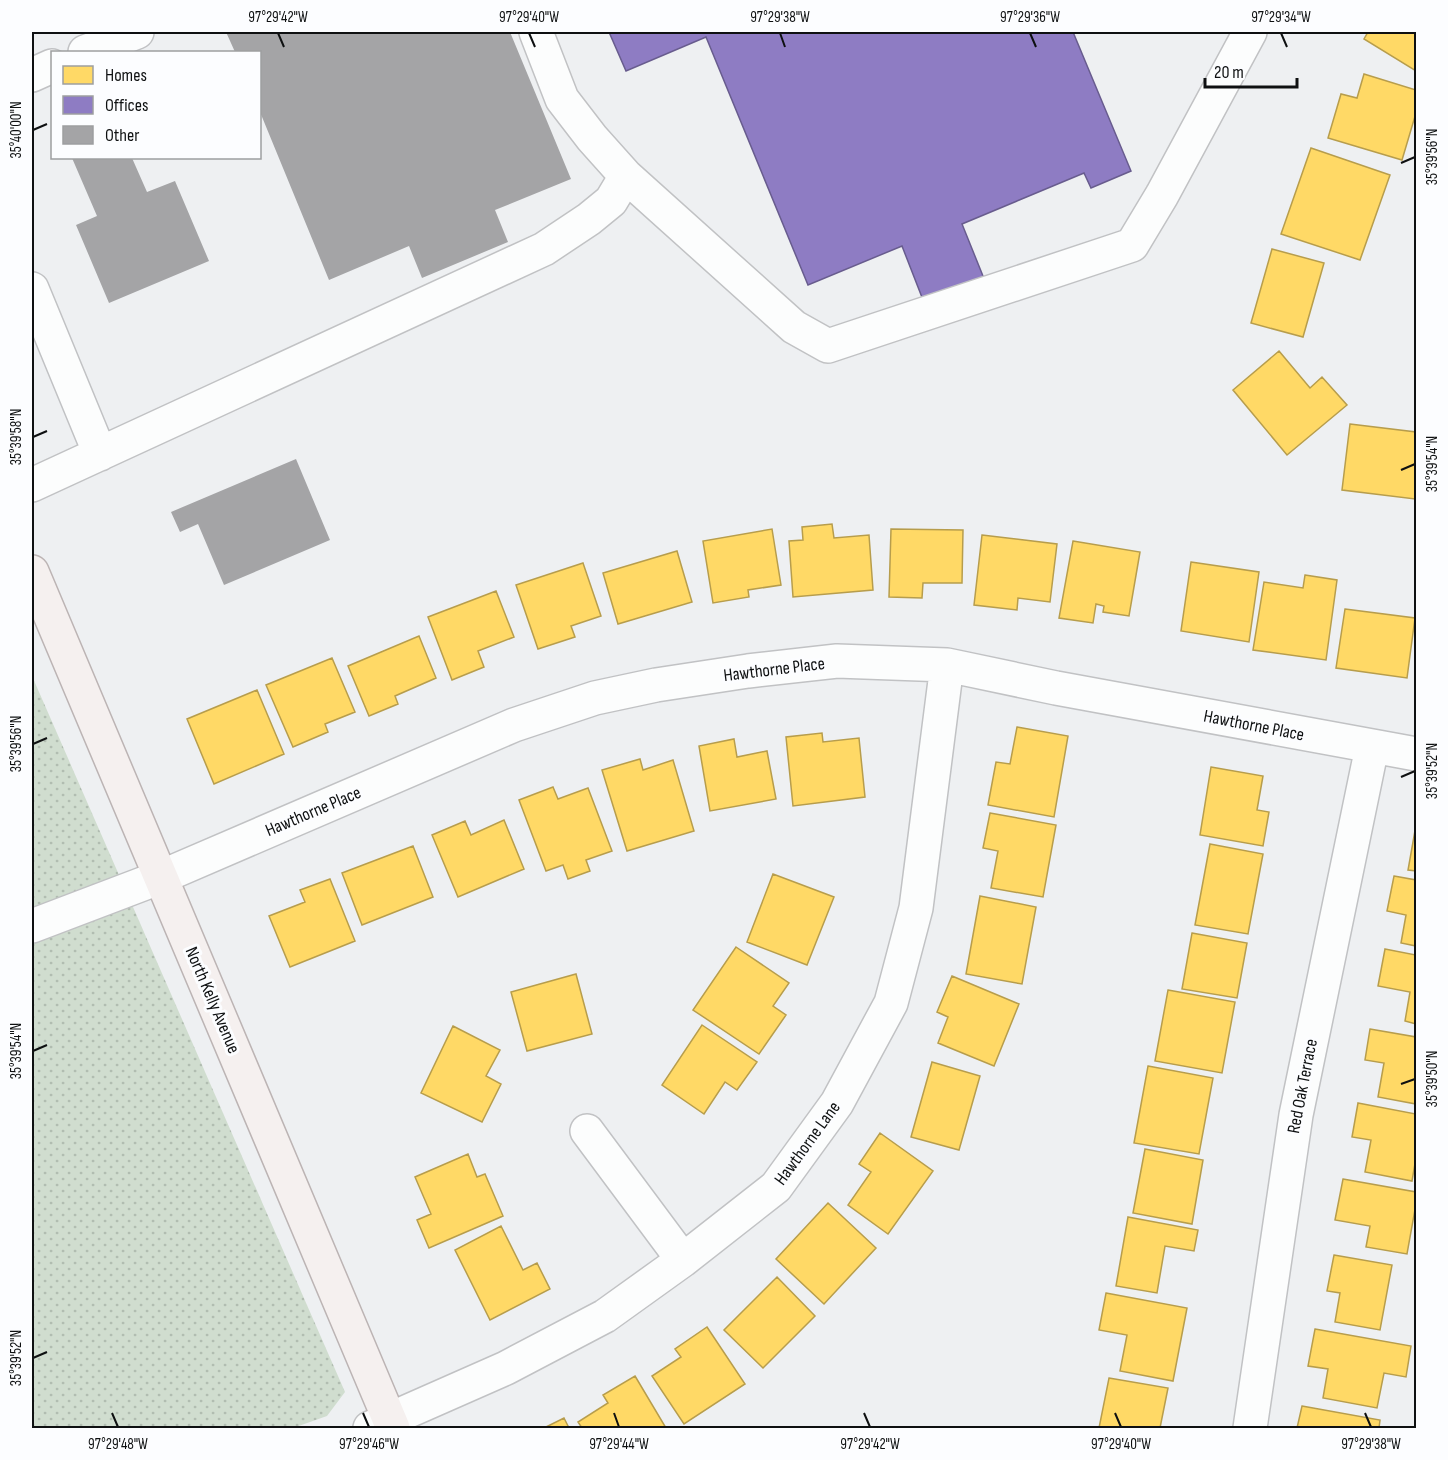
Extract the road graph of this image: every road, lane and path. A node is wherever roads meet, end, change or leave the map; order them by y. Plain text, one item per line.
1 (137, 32) edge
2 (536, 32) edge
3 (1250, 32) edge
4 (88, 51) edge
5 (51, 66) edge
6 (32, 75) edge
7 (626, 176) junction
8 (32, 290) edge
9 (100, 454) junction
10 (32, 485) edge
11 (32, 572) edge
12 (947, 665) junction
13 (1372, 747) junction
14 (1416, 754) edge
15 (161, 876) junction
16 (32, 926) edge
17 (587, 1131) dead end
18 (683, 1260) junction
19 (384, 1426) edge
20 (1250, 1428) edge

1 - 4 street
2 - 7 street
3 - 7 street
5 - 6 street
7 - 9 street
8 - 9 street
9 - 10 street
11 - 15 main road, North Kelly Avenue
12 - 13 street, Hawthorne Place
12 - 15 street, Hawthorne Place
12 - 18 street, Hawthorne Lane
13 - 14 street, Hawthorne Place
13 - 20 street, Red Oak Terrace
15 - 16 street, Hawthorne Place
15 - 19 main road, North Kelly Avenue
17 - 18 street
18 - 19 street, Hawthorne Lane

